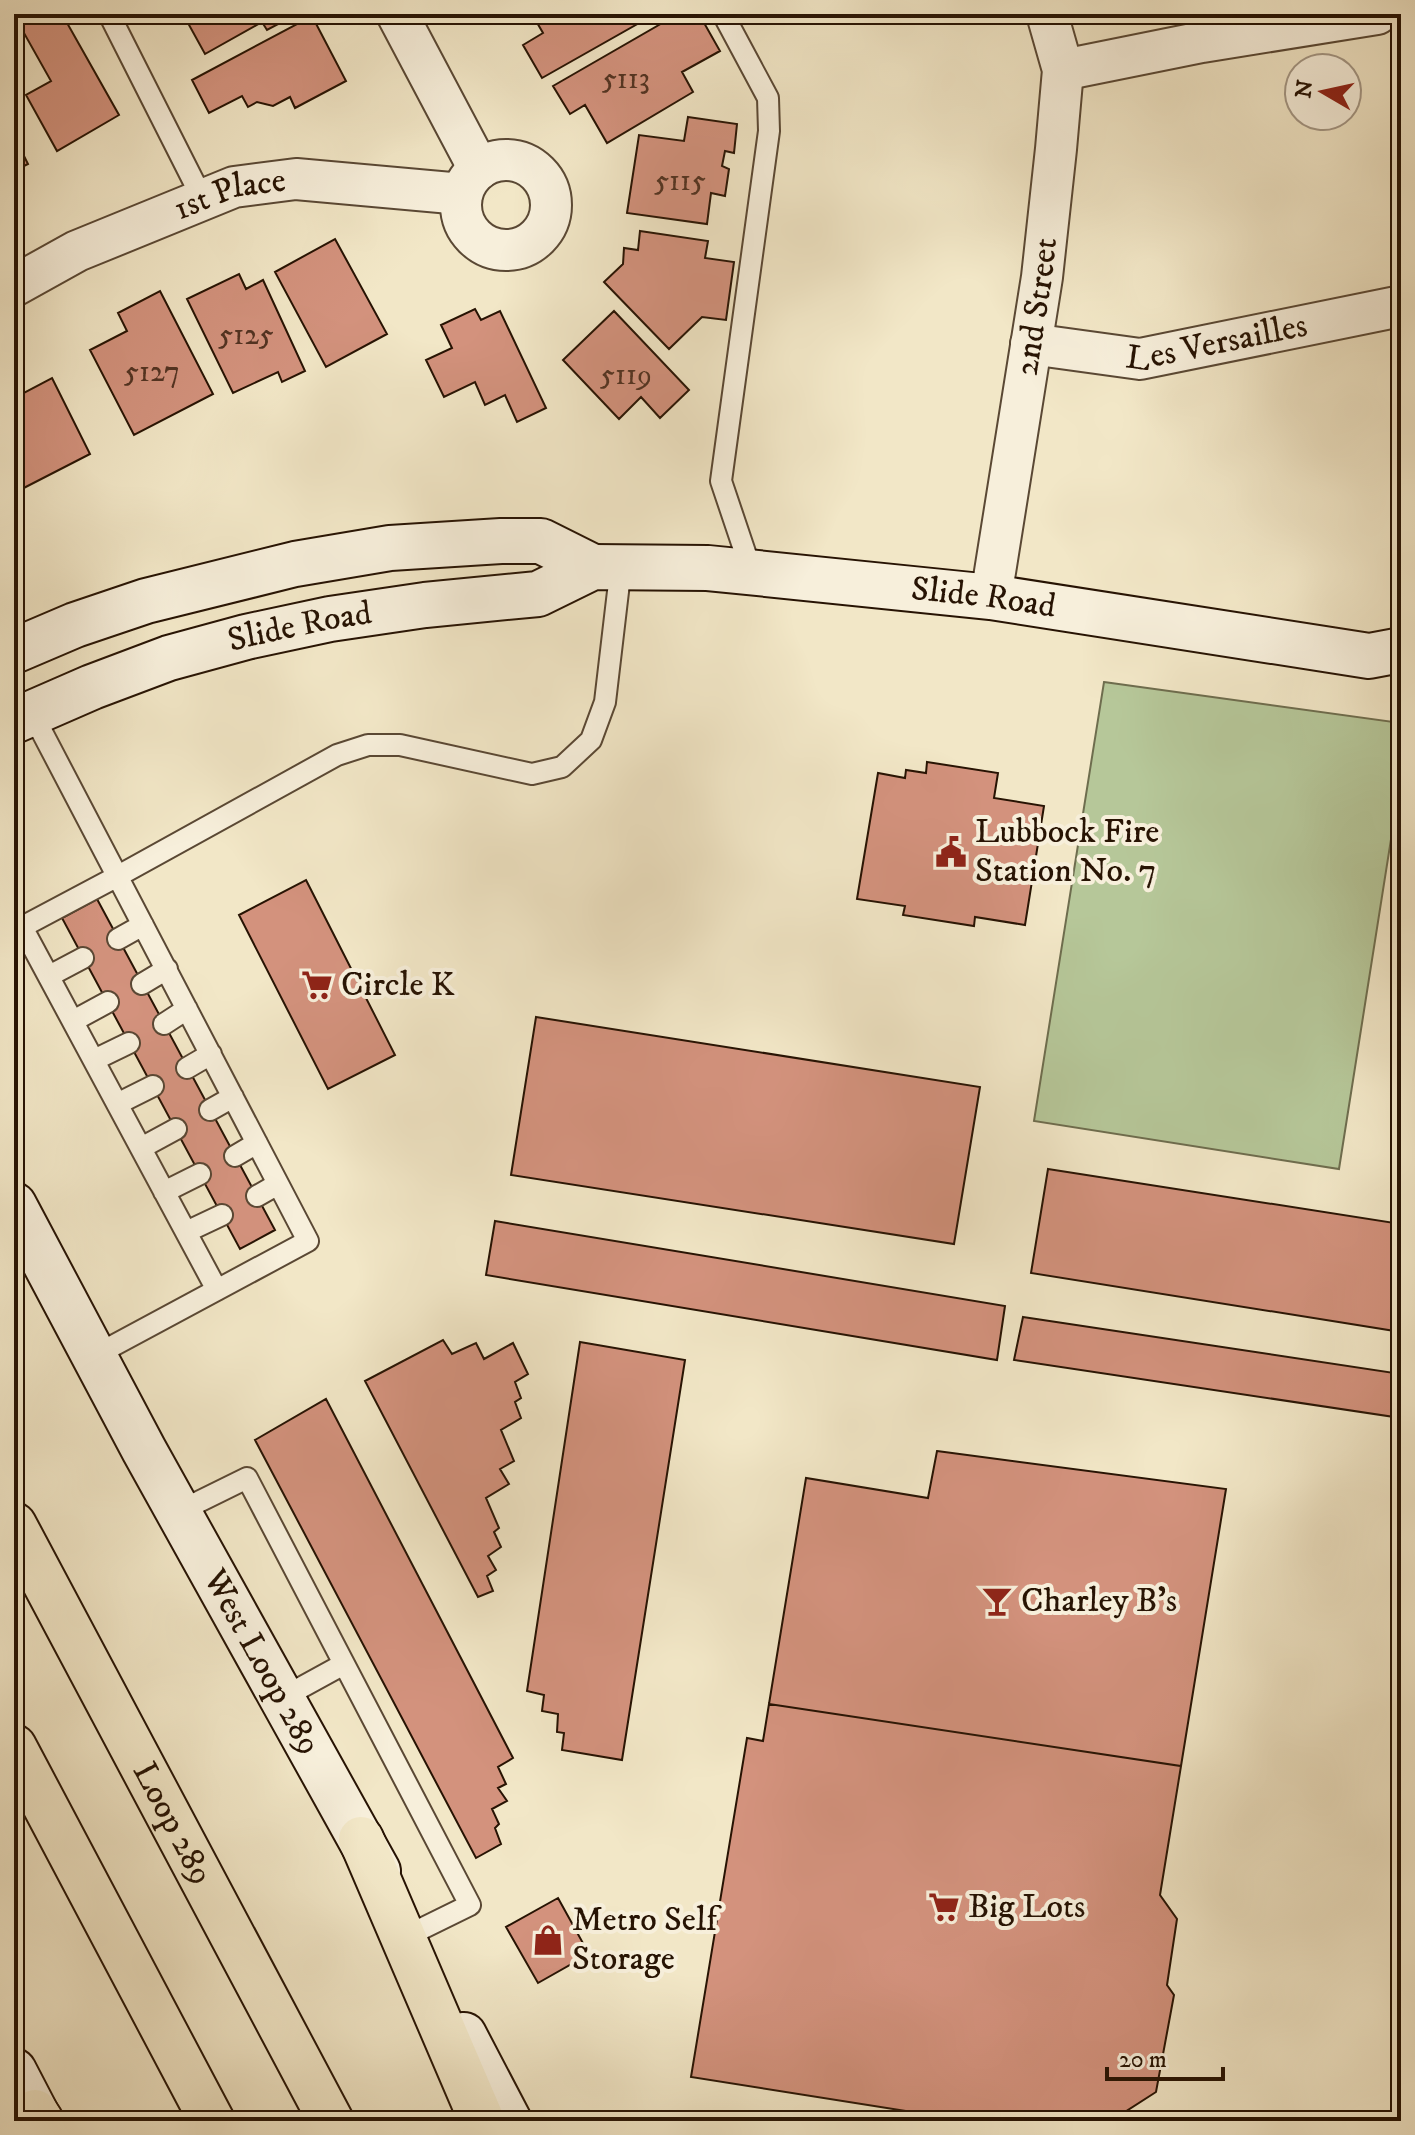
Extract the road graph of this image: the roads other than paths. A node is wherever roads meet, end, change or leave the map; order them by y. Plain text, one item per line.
1 (109, 14) edge
2 (397, 14) edge
3 (723, 14) edge
4 (1047, 14) edge
5 (1377, 14) edge
6 (1063, 70) junction
7 (203, 200) junction
8 (14, 286) edge
9 (1401, 306) edge
10 (1031, 344) junction
11 (607, 566) junction
12 (752, 573) junction
13 (991, 597) junction
14 (14, 651) edge
15 (1390, 661) edge
16 (23, 717) edge
17 (118, 876) junction
18 (143, 925) junction
19 (118, 939) dead end
20 (83, 958) dead end
21 (167, 969) junction
22 (49, 976) junction
23 (142, 984) dead end
24 (108, 1002) dead end
25 (187, 1009) junction
26 (73, 1021) junction
27 (164, 1024) dead end
28 (129, 1043) dead end
29 (211, 1054) junction
30 (94, 1060) junction
31 (187, 1068) dead end
32 (153, 1086) dead end
33 (233, 1097) junction
34 (117, 1104) junction
35 (210, 1110) dead end
36 (176, 1129) dead end
37 (257, 1143) junction
38 (141, 1148) junction
39 (235, 1156) dead end
40 (200, 1174) dead end
41 (278, 1184) junction
42 (164, 1192) junction
43 (257, 1196) dead end
44 (14, 1205) edge
45 (222, 1215) dead end
46 (186, 1232) junction
47 (217, 1290) junction
48 (94, 1356) junction
49 (178, 1512) junction
50 (14, 1525) edge
51 (344, 1664) junction
52 (282, 1698) junction
53 (14, 1747) edge
54 (361, 1839) junction
55 (411, 1934) junction
56 (14, 2071) edge
57 (39, 2118) edge
58 (212, 2121) edge
59 (331, 2121) edge
60 (482, 2121) edge
61 (509, 2121) edge

1 - 7 lane
2 - 7 street, 1st Place
3 - 12 lane
4 - 6 street, 2nd Street
5 - 6 street
6 - 10 street, 2nd Street
7 - 8 street, 1st Place
9 - 10 street, Les Versailles
10 - 13 street, 2nd Street
11 - 12 main road, Slide Road
11 - 14 main road, Slide Road
11 - 16 main road, Slide Road
11 - 17 lane
12 - 13 main road, Slide Road
13 - 15 main road, Slide Road
16 - 17 lane
17 - 18 lane
17 - 22 lane
18 - 19 lane
18 - 21 lane
20 - 22 lane
21 - 23 lane
21 - 25 lane
22 - 26 lane
24 - 26 lane
25 - 27 lane
25 - 29 lane
26 - 30 lane
28 - 30 lane
29 - 31 lane
29 - 33 lane
30 - 34 lane
32 - 34 lane
33 - 35 lane
33 - 37 lane
34 - 38 lane
36 - 38 lane
37 - 39 lane
37 - 41 lane
38 - 42 lane
40 - 42 lane
41 - 43 lane
41 - 47 lane
42 - 46 lane
44 - 48 main road, West Loop 289
45 - 46 lane
46 - 47 lane
47 - 48 lane
48 - 49 main road, West Loop 289
49 - 51 lane
49 - 52 main road, West Loop 289
50 - 59 highway, Loop 289
51 - 52 lane
51 - 55 lane
52 - 54 main road, West Loop 289
53 - 58 highway
54 - 55 main road, West Loop 289
54 - 60 highway
55 - 61 main road, West Loop 289
56 - 57 main road

